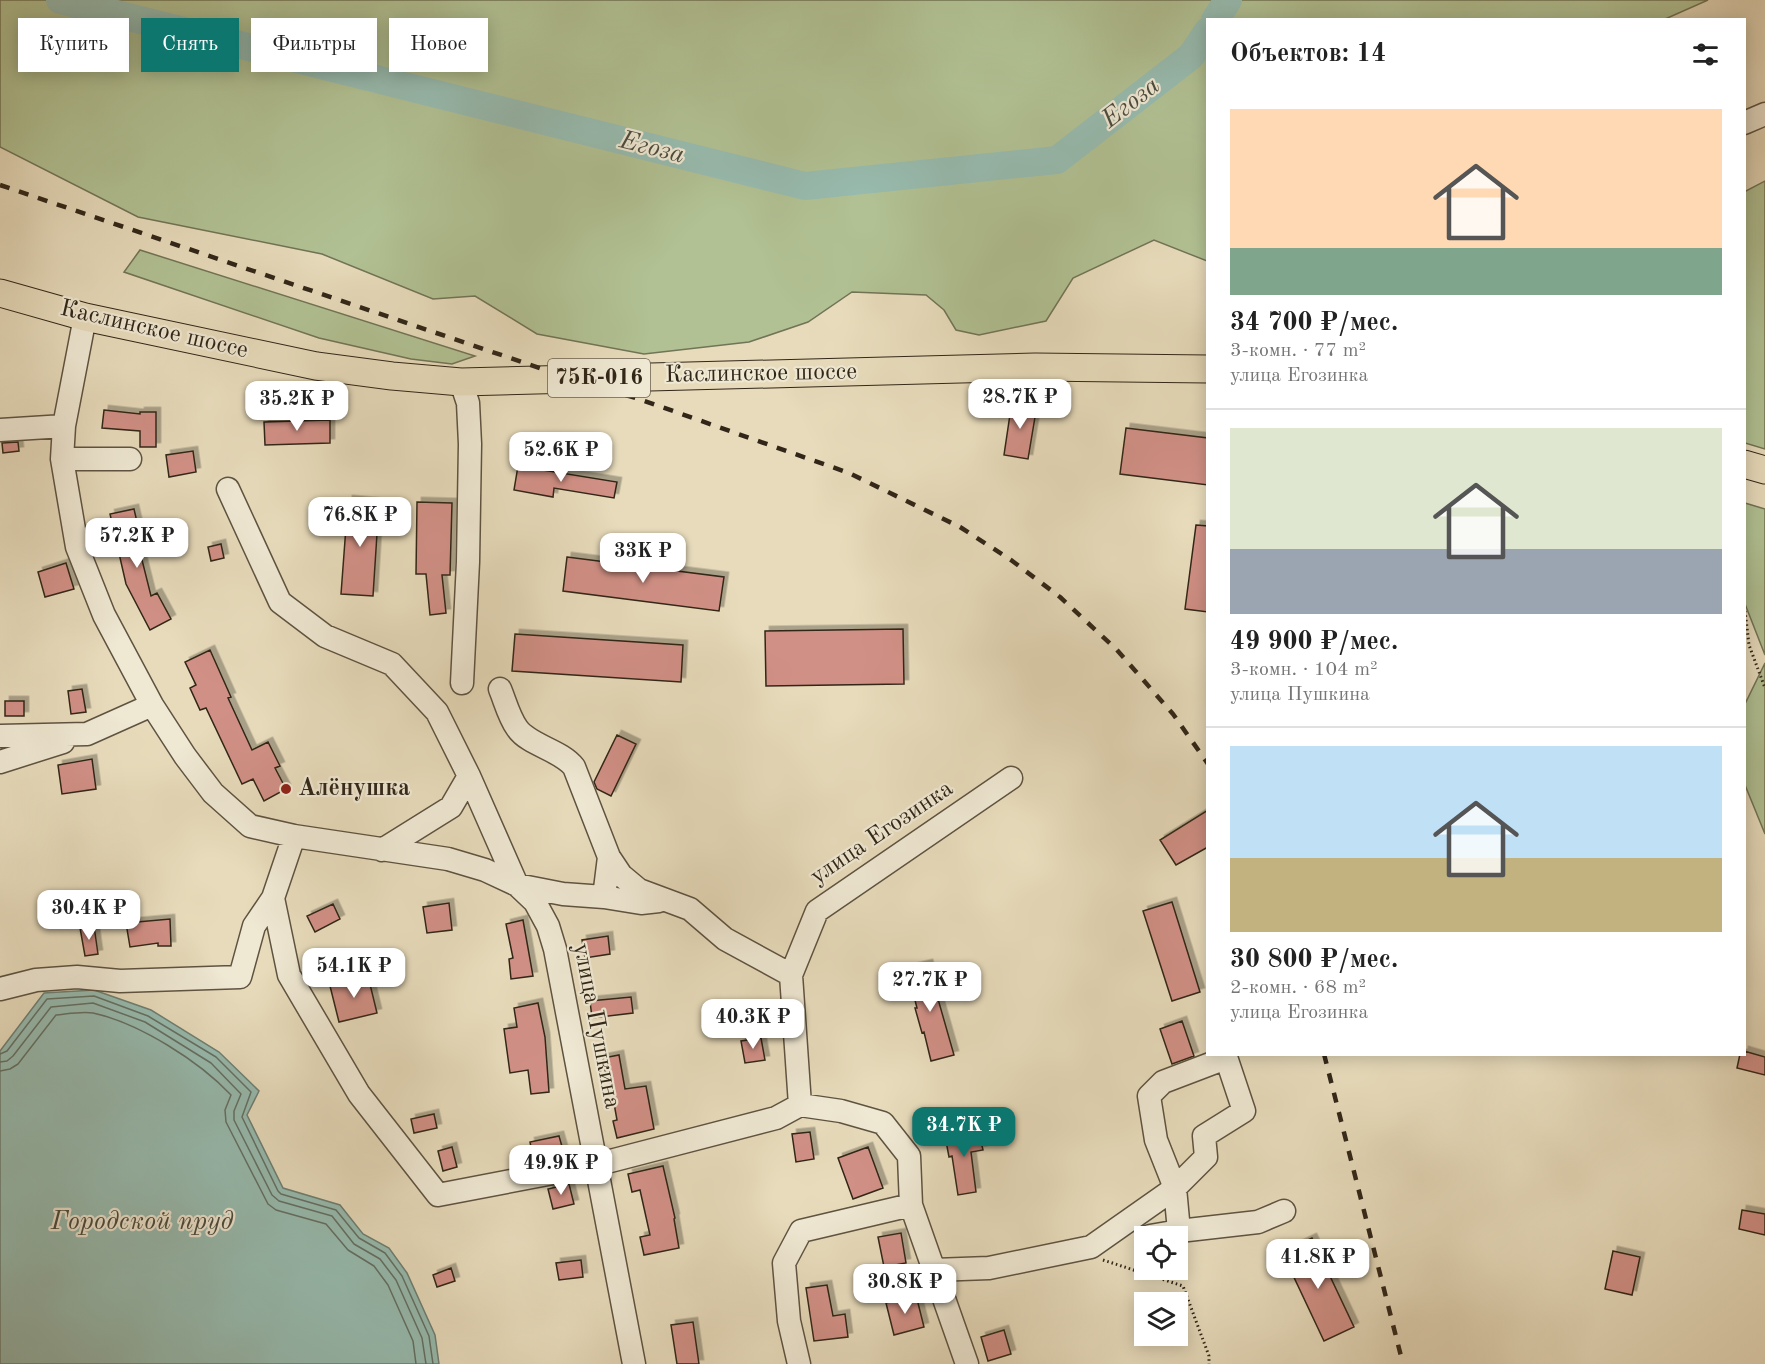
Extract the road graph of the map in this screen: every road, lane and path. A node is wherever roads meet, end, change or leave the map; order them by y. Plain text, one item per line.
1 (1765, 114) edge
2 (1746, 122) edge
3 (0, 293) edge
4 (85, 317) junction
5 (1206, 369) edge
6 (461, 382) junction
7 (64, 426) junction
8 (0, 430) edge
9 (62, 459) junction
10 (130, 459) dead end
11 (1746, 465) edge
12 (1765, 470) edge
13 (228, 489) dead end
14 (1746, 619) edge
15 (462, 683) dead end
16 (1765, 688) edge
17 (500, 689) dead end
18 (152, 705) junction
19 (87, 734) junction
20 (0, 736) edge
21 (0, 762) edge
22 (469, 776) junction
23 (1011, 778) dead end
24 (294, 836) junction
25 (382, 850) junction
26 (609, 857) junction
27 (517, 885) junction
28 (604, 897) junction
29 (273, 898) junction
30 (668, 900) junction
31 (791, 975) junction
32 (0, 989) edge
33 (1226, 1056) edge
34 (800, 1105) junction
35 (595, 1165) junction
36 (1175, 1188) junction
37 (911, 1205) junction
38 (1284, 1211) dead end
39 (1179, 1226) edge
40 (1188, 1230) edge
41 (1134, 1239) edge
42 (1083, 1249) junction
43 (934, 1270) junction
44 (634, 1364) edge
45 (799, 1364) edge
46 (967, 1364) edge
47 (1209, 1364) edge

1 - 2 street
3 - 4 main road, Каслинское шоссе / 75К-016
4 - 6 main road, Каслинское шоссе / 75К-016
4 - 7 street
5 - 6 main road, Каслинское шоссе / 75К-016
6 - 15 street
7 - 8 street
7 - 9 street
9 - 10 street
9 - 18 street
11 - 12 main road
13 - 22 street
14 - 16 path
17 - 26 street
18 - 19 street
18 - 24 street
19 - 20 street
19 - 21 street
22 - 25 street
22 - 27 street
23 - 31 street, улица Егозинка
24 - 25 street
24 - 29 street
25 - 27 street
26 - 28 street
26 - 30 street
27 - 28 street
27 - 35 street, улица Пушкина
28 - 30 street
29 - 32 street
29 - 35 street
30 - 31 street
31 - 34 street, улица Егозинка
33 - 36 street
33 - 36 street
34 - 35 street
34 - 37 street
35 - 44 street, улица Пушкина
36 - 39 street
36 - 42 street
37 - 43 street
37 - 45 street
38 - 40 street
41 - 42 street
42 - 43 street
42 - 47 path
43 - 46 street

